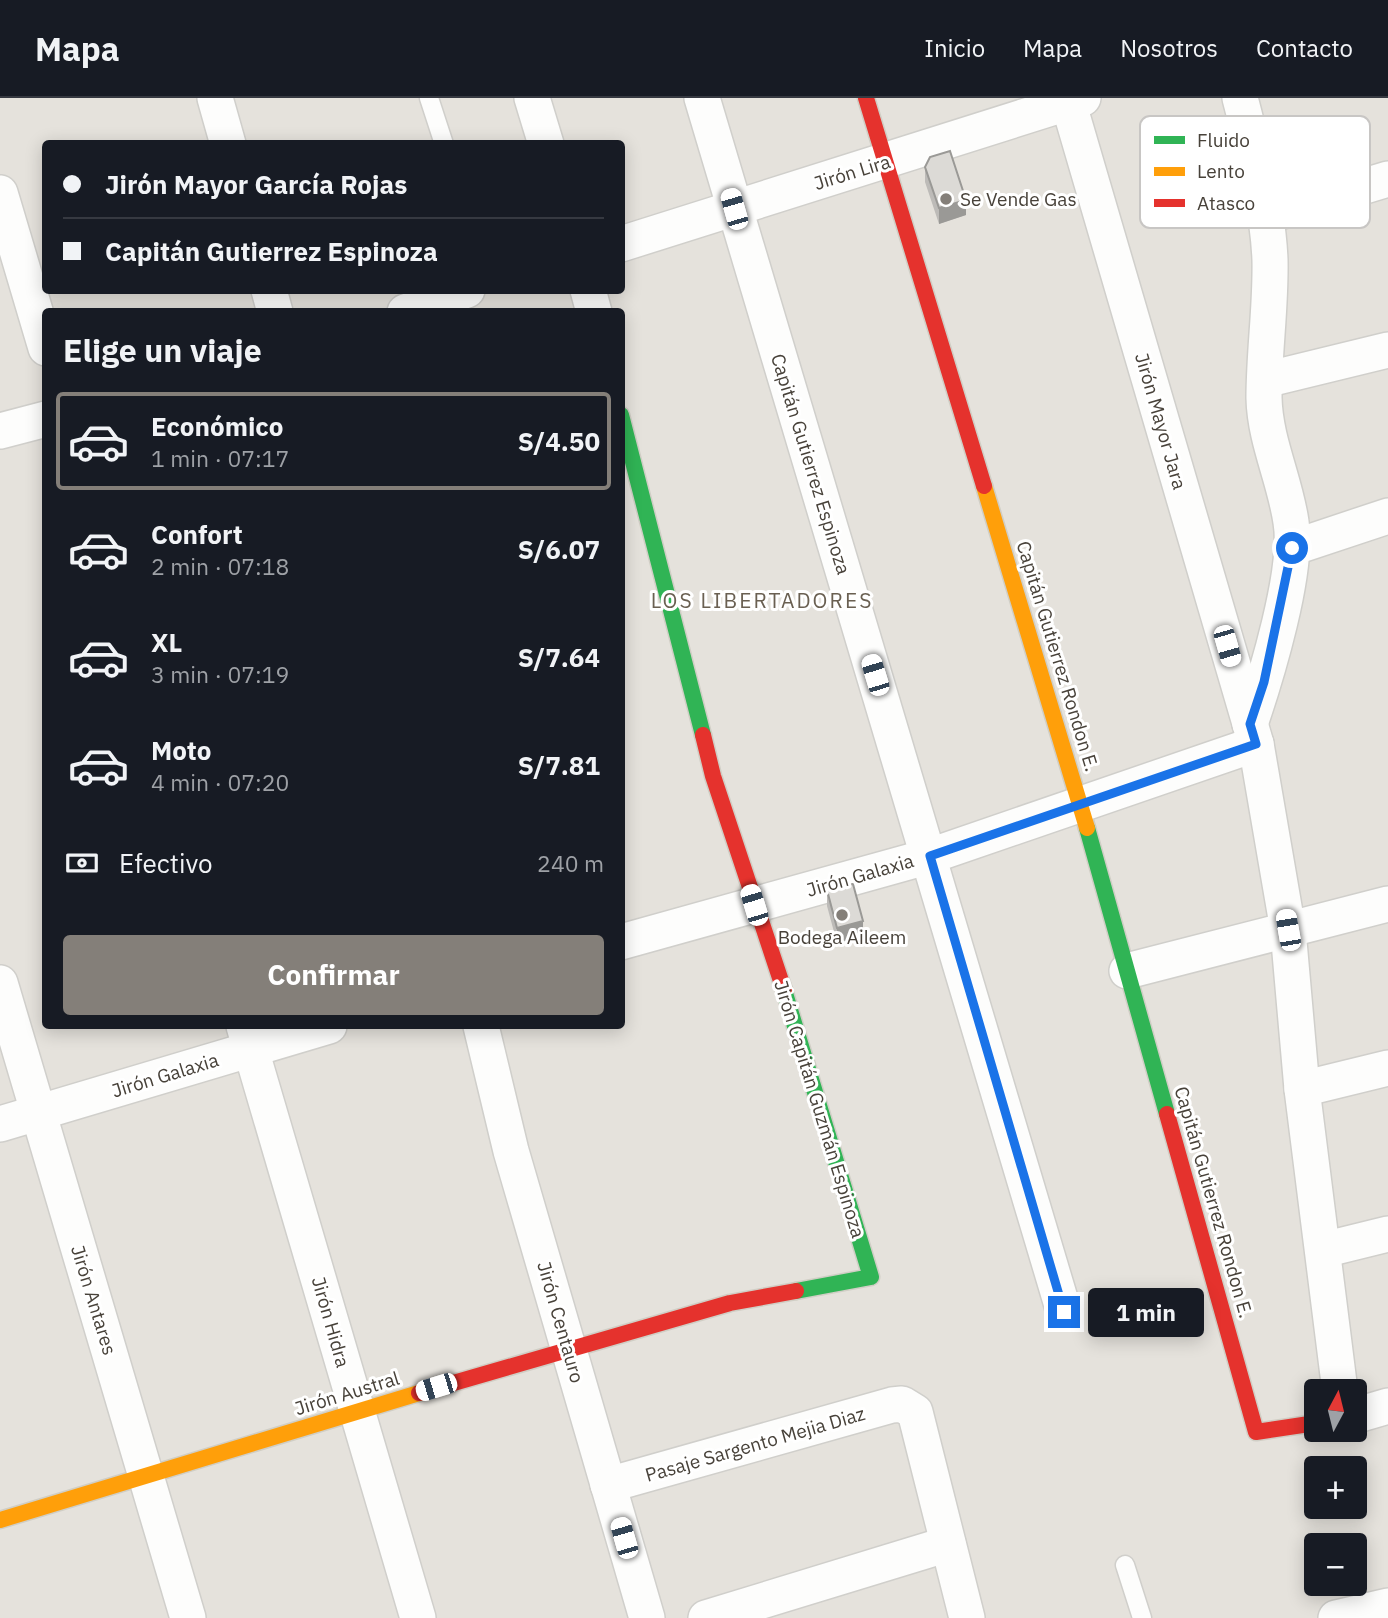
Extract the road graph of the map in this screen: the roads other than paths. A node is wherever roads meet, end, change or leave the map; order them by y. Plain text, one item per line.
1 (215, 98) edge
2 (429, 98) edge
3 (532, 98) edge
4 (702, 98) edge
5 (866, 98) edge
6 (1240, 98) edge
7 (1073, 100) edge
8 (1245, 116) edge
9 (227, 140) edge
10 (443, 140) edge
11 (545, 140) edge
12 (885, 162) junction
13 (1388, 179) edge
14 (1370, 185) edge
15 (0, 193) edge
16 (734, 209) junction
17 (1266, 228) edge
18 (625, 243) edge
19 (456, 294) edge
20 (416, 308) edge
21 (42, 335) edge
22 (1388, 350) edge
23 (1265, 380) junction
24 (42, 420) edge
25 (0, 431) edge
26 (625, 431) edge
27 (1388, 516) edge
28 (1292, 548) junction
29 (1253, 734) junction
30 (1080, 802) junction
31 (930, 856) junction
32 (1388, 904) edge
33 (754, 905) junction
34 (1288, 930) junction
35 (625, 941) edge
36 (1127, 971) junction
37 (0, 983) edge
38 (307, 1029) edge
39 (482, 1029) edge
40 (248, 1037) edge
41 (1388, 1068) edge
42 (1303, 1089) junction
43 (38, 1112) junction
44 (0, 1124) edge
45 (1388, 1234) edge
46 (1323, 1250) junction
47 (871, 1277) joint
48 (1064, 1312) dead end
49 (569, 1347) junction
50 (1339, 1379) edge
51 (1388, 1406) edge
52 (357, 1411) junction
53 (1367, 1412) edge
54 (1304, 1425) edge
55 (146, 1476) junction
56 (608, 1485) junction
57 (0, 1520) edge
58 (948, 1544) junction
59 (1125, 1565) dead end
60 (1388, 1606) edge
61 (188, 1618) edge
62 (418, 1618) edge
63 (647, 1618) edge
64 (706, 1618) edge
65 (967, 1618) edge
66 (1142, 1618) edge
67 (1336, 1618) edge

1 - 9 street
2 - 10 lane
3 - 11 street
4 - 16 street, Capitán Gutierrez Espinoza
5 - 12 street, Capitán Gutierrez Rondon E.
6 - 8 street
7 - 12 street, Jirón Lira
7 - 29 street, Jirón Mayor Jara
12 - 16 street, Jirón Lira
12 - 30 street, Capitán Gutierrez Rondon E.
13 - 14 street
15 - 21 street
16 - 18 street, Jirón Lira
16 - 31 street, Capitán Gutierrez Espinoza
17 - 23 street
19 - 20 street
22 - 23 street
23 - 28 street
24 - 25 street
26 - 33 street, Jirón Capitán Guzmán Espinoza
27 - 28 street
28 - 29 street
29 - 30 street, Jirón Galaxia
29 - 34 street, Jirón Mayor Jara
30 - 31 street, Jirón Galaxia
30 - 36 street, Capitán Gutierrez Rondon E.
31 - 33 street, Jirón Galaxia
31 - 48 street, Capitán Gutierrez Espinoza
32 - 34 street
33 - 35 street, Jirón Galaxia
33 - 47 street, Jirón Capitán Guzmán Espinoza
34 - 36 street
34 - 42 street, Jirón Mayor Jara
36 - 54 street, Capitán Gutierrez Rondon E.
37 - 43 street, Jirón Antares
38 - 40 street, Jirón Galaxia
39 - 49 street, Jirón Centauro
40 - 43 street, Jirón Galaxia
40 - 52 street, Jirón Hidra
41 - 42 street
42 - 46 street, Jirón Mayor Jara
43 - 44 street, Jirón Galaxia
43 - 55 street, Jirón Antares
45 - 46 street
46 - 50 street, Jirón Mayor Jara
47 - 49 street, Jirón Austral
49 - 52 street, Jirón Austral
49 - 56 street, Jirón Centauro
51 - 53 street
52 - 55 street, Jirón Austral
52 - 62 street, Jirón Hidra
55 - 57 street, Jirón Austral
55 - 61 street, Jirón Antares
56 - 58 street, Pasaje Sargento Mejia Diaz
56 - 63 street, Jirón Centauro
58 - 64 street
58 - 65 street
59 - 66 lane
60 - 67 street

